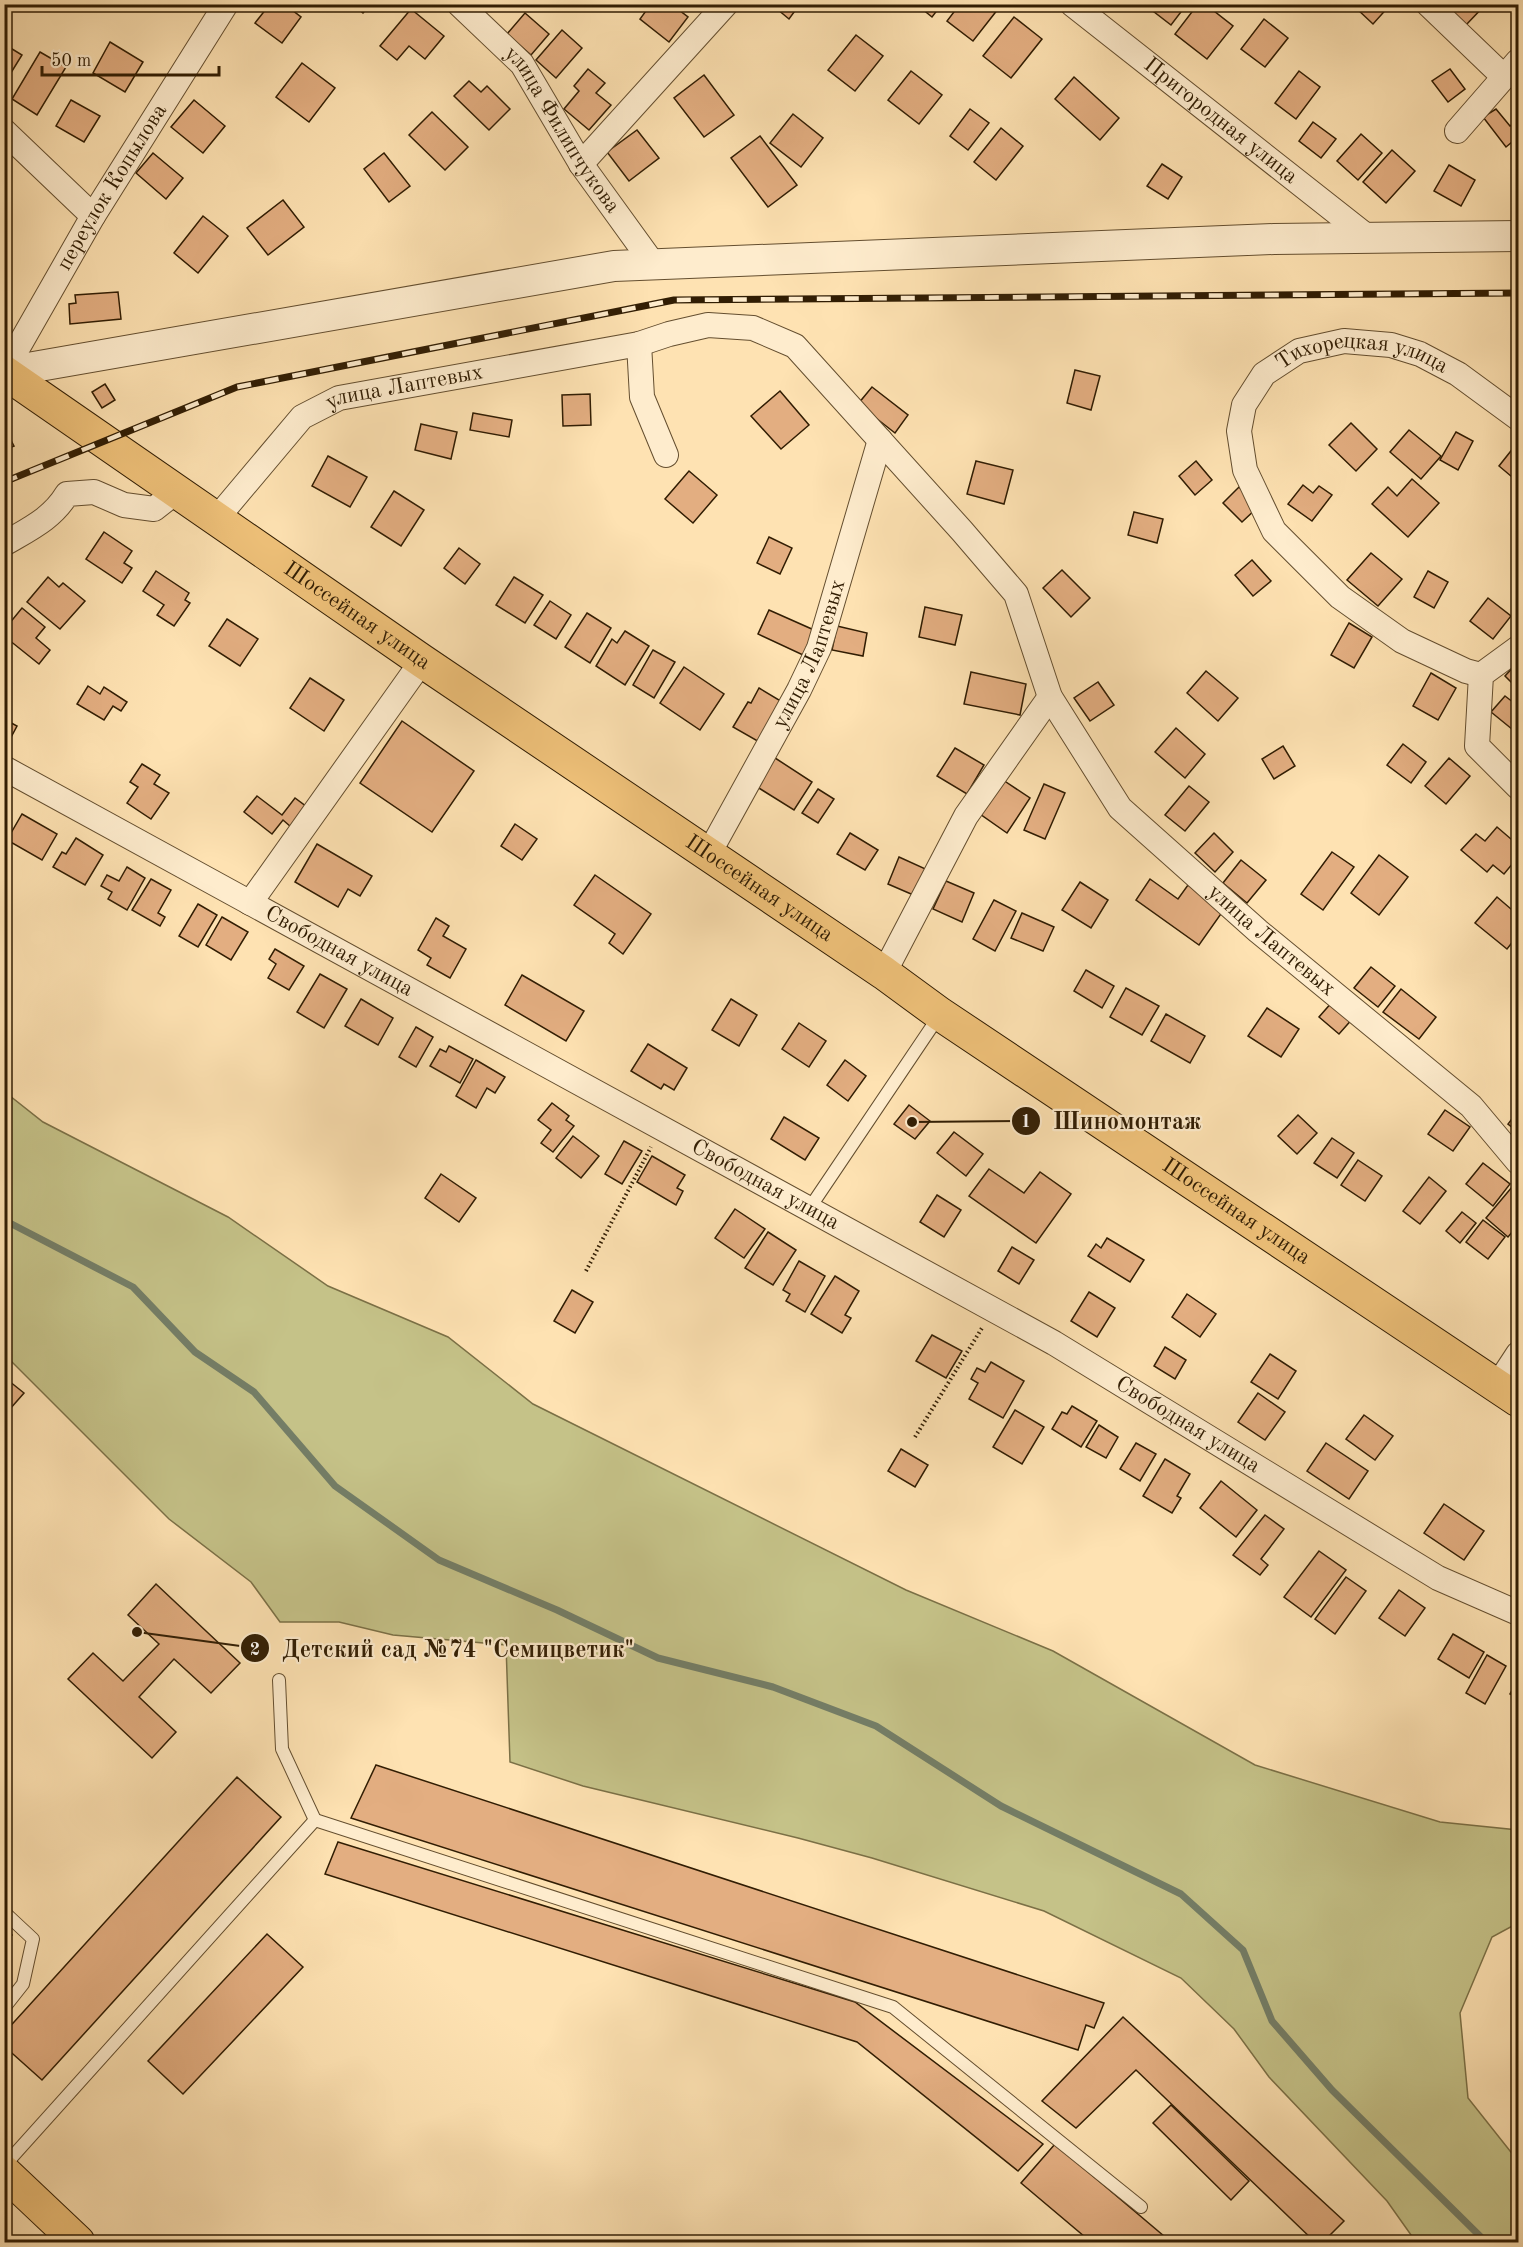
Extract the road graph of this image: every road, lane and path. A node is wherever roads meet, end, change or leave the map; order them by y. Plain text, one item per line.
1 (226, 4) edge
2 (459, 4) edge
3 (726, 4) edge
4 (1072, 4) edge
5 (1428, 4) edge
6 (1511, 69) edge
7 (1457, 131) dead end
8 (4, 132) edge
9 (581, 164) junction
10 (93, 216) junction
11 (1518, 236) edge
12 (1369, 238) junction
13 (654, 264) junction
14 (639, 344) junction
15 (5, 372) edge
16 (1518, 418) edge
17 (880, 440) junction
18 (666, 455) dead end
19 (177, 491) junction
20 (217, 518) junction
21 (4, 543) edge
22 (1518, 648) edge
23 (422, 661) junction
24 (1481, 675) junction
25 (1050, 696) junction
26 (4, 768) edge
27 (1518, 787) edge
28 (708, 855) junction
29 (250, 903) junction
30 (884, 973) junction
31 (940, 1014) junction
32 (661, 1128) junction
33 (1518, 1162) edge
34 (809, 1209) junction
35 (585, 1271) dead end
36 (993, 1310) junction
37 (1518, 1354) edge
38 (1508, 1393) edge
39 (915, 1437) dead end
40 (1518, 1613) edge
41 (279, 1680) dead end
42 (315, 1820) junction
43 (4, 1912) edge
44 (4, 2008) edge
45 (4, 2166) edge
46 (4, 2172) edge
47 (1141, 2207) dead end
48 (78, 2242) edge

1 - 10 street, переулок Копылова
2 - 9 street, улица Филипчукова
3 - 9 street
4 - 12 street, Пригородная улица
5 - 6 street
6 - 7 street
8 - 10 street
9 - 13 street, улица Филипчукова
10 - 15 street, переулок Копылова
11 - 12 street
12 - 13 street
13 - 15 street
14 - 17 street, улица Лаптевых
14 - 18 street
14 - 20 street, улица Лаптевых
15 - 19 main road, Шоссейная улица
16 - 24 street, Тихорецкая улица
17 - 25 street, улица Лаптевых
17 - 28 street, улица Лаптевых
19 - 20 main road, Шоссейная улица
19 - 21 street
20 - 23 main road, Шоссейная улица
22 - 24 street
23 - 28 main road, Шоссейная улица
23 - 29 street
24 - 27 street
25 - 30 street
25 - 33 street, улица Лаптевых
26 - 29 street, Свободная улица
28 - 30 main road, Шоссейная улица
29 - 32 street, Свободная улица
30 - 31 main road, Шоссейная улица
31 - 34 lane
31 - 38 main road, Шоссейная улица
32 - 34 street, Свободная улица
32 - 35 path
34 - 36 street, Свободная улица
36 - 39 path
36 - 40 street, Свободная улица
37 - 38 street
41 - 42 lane
42 - 45 lane
42 - 47 lane
43 - 44 lane
46 - 48 main road

